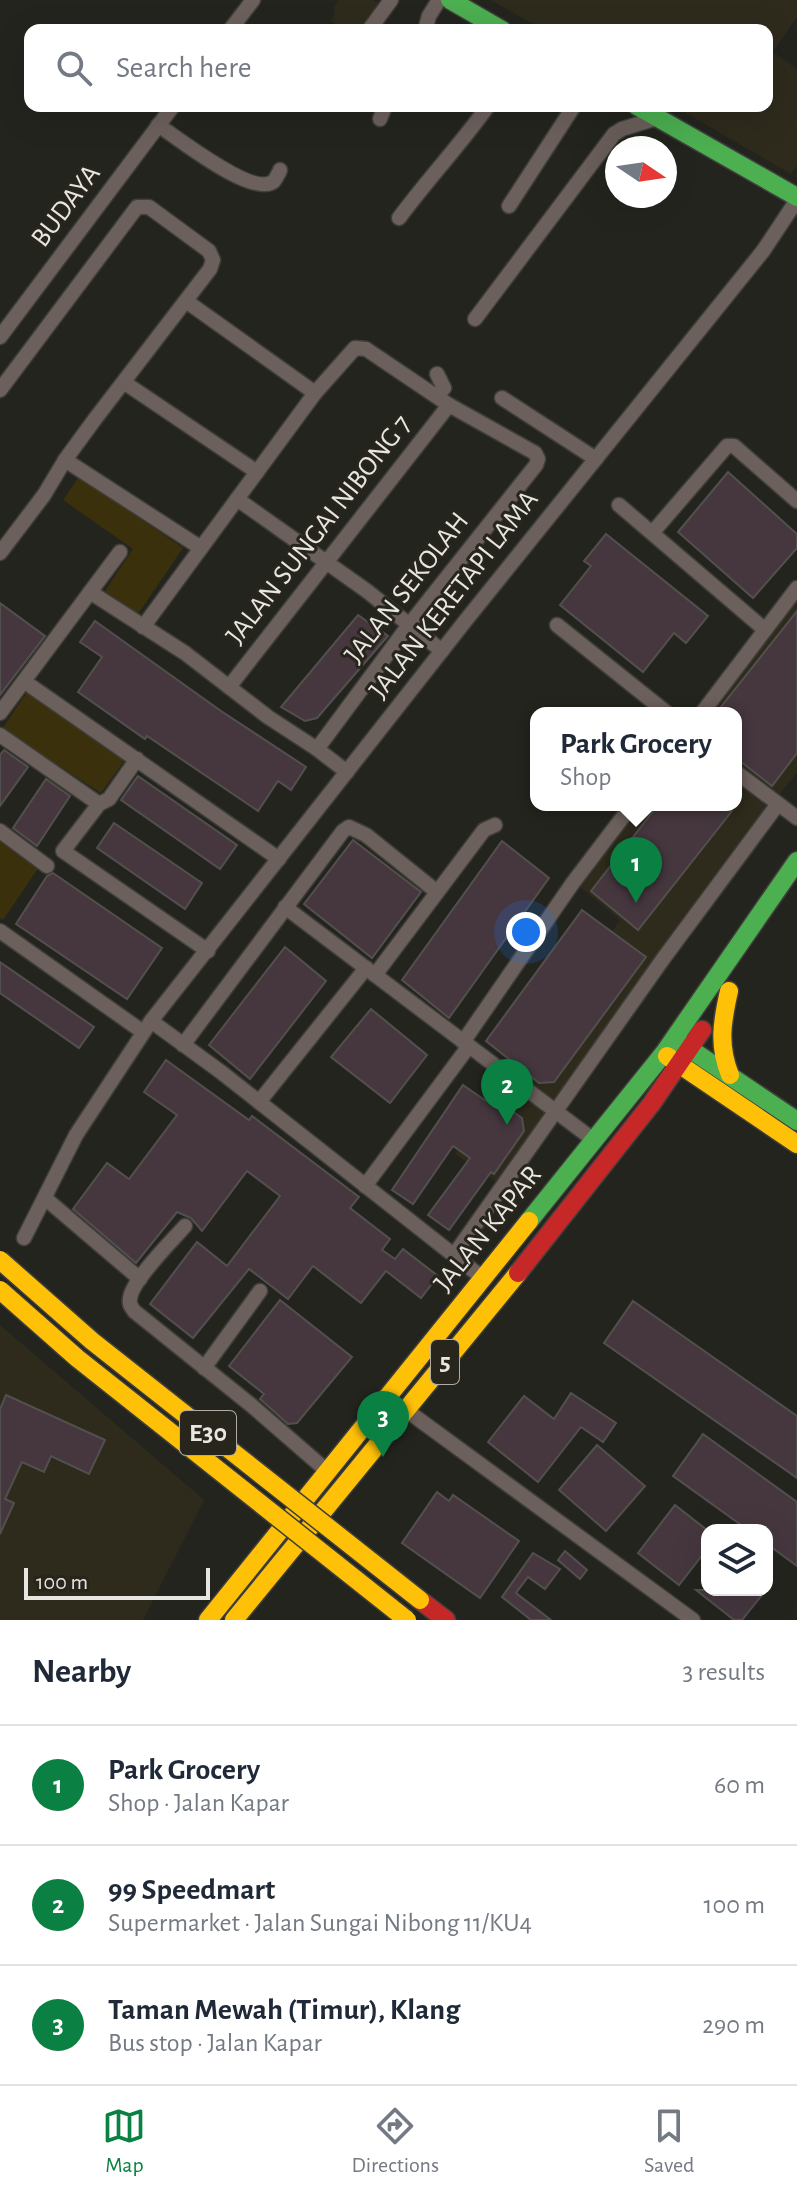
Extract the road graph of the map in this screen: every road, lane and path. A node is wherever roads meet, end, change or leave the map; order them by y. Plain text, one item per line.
1 (253, 0) edge
2 (391, 0) edge
3 (439, 0) edge
4 (450, 0) edge
5 (235, 24) edge
6 (373, 24) edge
7 (427, 24) edge
8 (492, 24) edge
9 (168, 112) edge
10 (484, 112) edge
11 (570, 112) edge
12 (647, 112) edge
13 (657, 118) junction
14 (158, 125) junction
15 (280, 170) dead end
16 (797, 198) edge
17 (509, 206) dead end
18 (399, 218) dead end
19 (186, 301) junction
20 (475, 319) dead end
21 (0, 337) edge
22 (437, 374) dead end
23 (125, 383) junction
24 (0, 390) edge
25 (315, 393) junction
26 (502, 398) dead end
27 (444, 400) junction
28 (596, 459) junction
29 (65, 460) junction
30 (257, 472) junction
31 (237, 499) junction
32 (797, 501) edge
33 (619, 505) dead end
34 (653, 532) junction
35 (201, 548) junction
36 (120, 552) dead end
37 (0, 553) edge
38 (326, 561) junction
39 (797, 588) edge
40 (90, 592) junction
41 (409, 625) junction
42 (557, 625) dead end
43 (143, 627) junction
44 (764, 629) junction
45 (442, 651) junction
46 (25, 682) junction
47 (229, 687) junction
48 (660, 707) edge
49 (706, 707) edge
50 (0, 713) edge
51 (0, 735) edge
52 (317, 749) junction
53 (137, 759) junction
54 (347, 772) junction
55 (742, 777) edge
56 (99, 804) junction
57 (778, 804) junction
58 (627, 811) edge
59 (797, 818) edge
60 (495, 825) dead end
61 (0, 831) edge
62 (279, 859) junction
63 (797, 861) edge
64 (47, 866) dead end
65 (437, 892) junction
66 (797, 892) edge
67 (285, 907) junction
68 (0, 931) edge
69 (208, 951) junction
70 (371, 971) junction
71 (729, 991) junction
72 (147, 1026) junction
73 (466, 1044) junction
74 (183, 1045) junction
75 (677, 1051) junction
76 (724, 1082) junction
77 (259, 1102) junction
78 (652, 1103) junction
79 (554, 1110) junction
80 (797, 1121) edge
81 (595, 1141) junction
82 (797, 1144) edge
83 (365, 1186) junction
84 (46, 1199) junction
85 (185, 1226) dead end
86 (24, 1238) dead end
87 (454, 1255) junction
88 (0, 1260) edge
89 (140, 1279) junction
90 (484, 1279) junction
91 (0, 1290) edge
92 (260, 1291) dead end
93 (204, 1368) junction
94 (406, 1410) junction
95 (327, 1471) junction
96 (208, 1620) edge
97 (234, 1620) edge
98 (407, 1620) edge
99 (446, 1620) edge
100 (693, 1620) edge

1 - 5 street
2 - 6 street
3 - 7 street
4 - 8 main road
9 - 14 street, BUDAYA
10 - 18 street
11 - 17 street
12 - 13 main road
13 - 16 main road
13 - 20 street
14 - 15 street
14 - 21 street, BUDAYA
16 - 28 street, JALAN KERETAPI LAMA
19 - 23 street
19 - 24 street
19 - 25 street
22 - 27 street
23 - 29 street
23 - 30 street
25 - 27 street
25 - 30 street
26 - 28 street
27 - 38 street, JALAN SUNGAI NIBONG 7
27 - 41 street, JALAN SEKOLAH
28 - 45 street, JALAN KERETAPI LAMA
29 - 35 street
29 - 37 street
30 - 31 street
31 - 35 street
31 - 38 street
32 - 34 street
33 - 34 street
34 - 44 street
35 - 43 street
36 - 40 street
38 - 41 street
38 - 47 street, JALAN SUNGAI NIBONG 7
39 - 44 street
40 - 43 street
40 - 46 street
41 - 45 street
41 - 52 street, JALAN SEKOLAH
42 - 48 street
43 - 47 street
44 - 49 street
45 - 54 street, JALAN KERETAPI LAMA
46 - 50 street
46 - 53 street
47 - 52 street
51 - 56 street
52 - 54 street
53 - 56 street
53 - 62 street
54 - 62 street, JALAN KERETAPI LAMA
55 - 57 street
56 - 69 street
57 - 59 street
57 - 79 street
58 - 73 street
60 - 65 street
61 - 64 street
62 - 69 street, JALAN KERETAPI LAMA
63 - 75 main road, JALAN KAPAR / 5
65 - 67 street
65 - 70 street
66 - 71 main road, JALAN KAPAR / 5
67 - 70 street
67 - 74 street
68 - 72 street
69 - 72 street, JALAN KERETAPI LAMA
70 - 73 street
70 - 77 street
71 - 75 main road, JALAN KAPAR / 5
71 - 76 main road
72 - 74 street
72 - 84 street, JALAN KERETAPI LAMA
73 - 79 street
73 - 83 street
74 - 77 street
75 - 76 main road
75 - 78 main road, JALAN KAPAR / 5
75 - 81 main road, JALAN KAPAR / 5
76 - 78 main road
76 - 80 main road
76 - 82 main road
77 - 83 street
78 - 94 main road, JALAN KAPAR / 5
79 - 81 street
79 - 87 street
81 - 90 main road, JALAN KAPAR / 5
83 - 87 street
84 - 86 street, JALAN KERETAPI LAMA
84 - 89 street
85 - 89 street
87 - 90 street
88 - 99 main road, E30, bridge
89 - 93 street
90 - 95 main road, JALAN KAPAR / 5
91 - 98 main road, E30, bridge
92 - 93 street
93 - 95 street
94 - 97 main road, JALAN KAPAR / 5
94 - 100 street
95 - 96 main road, JALAN KAPAR / 5

